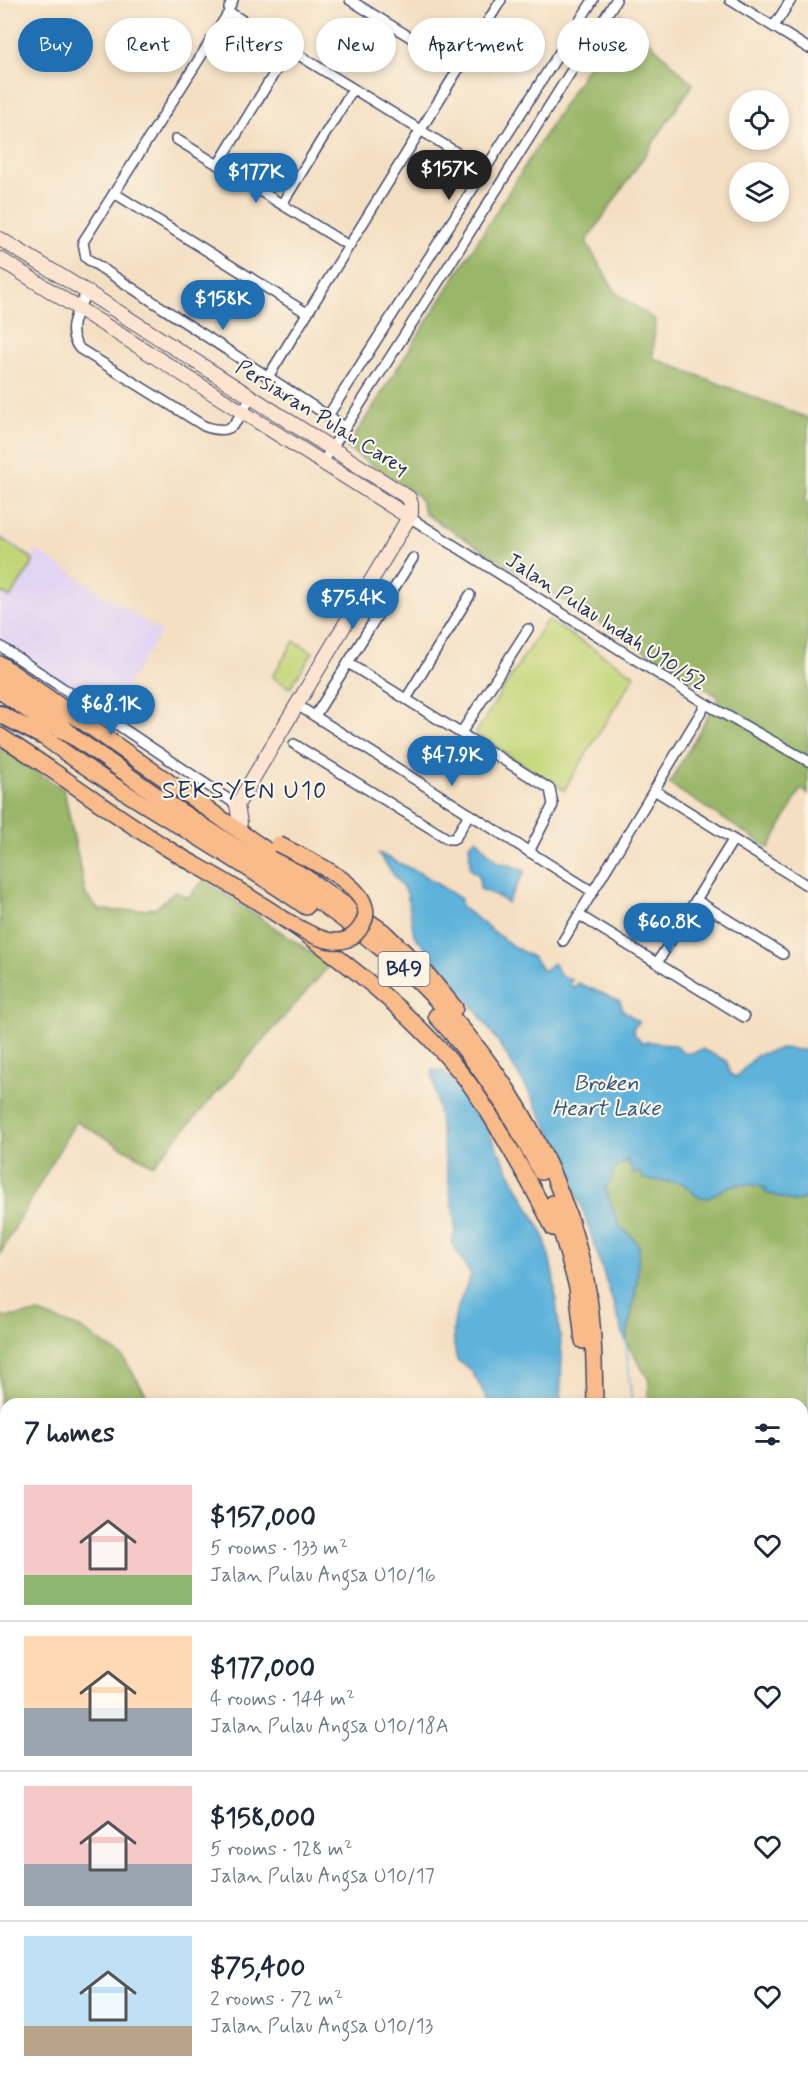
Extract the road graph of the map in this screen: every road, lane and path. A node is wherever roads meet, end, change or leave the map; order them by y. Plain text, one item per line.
1 (233, 0) edge
2 (351, 0) edge
3 (593, 0) edge
4 (616, 0) edge
5 (730, 0) edge
6 (791, 0) edge
7 (499, 1) edge
8 (229, 12) junction
9 (239, 18) edge
10 (489, 18) edge
11 (774, 26) junction
12 (408, 36) edge
13 (808, 48) edge
14 (304, 58) edge
15 (275, 72) edge
16 (457, 72) edge
17 (353, 89) junction
18 (420, 131) junction
19 (176, 139) dead end
20 (218, 165) junction
21 (485, 170) junction
22 (114, 193) junction
23 (282, 204) junction
24 (0, 239) edge
25 (349, 246) junction
26 (0, 258) edge
27 (87, 292) junction
28 (78, 308) junction
29 (308, 313) junction
30 (268, 377) junction
31 (251, 398) junction
32 (242, 411) junction
33 (328, 416) junction
34 (345, 427) junction
35 (331, 449) junction
36 (323, 462) junction
37 (409, 517) junction
38 (413, 558) dead end
39 (470, 594) dead end
40 (528, 629) dead end
41 (0, 646) edge
42 (348, 663) junction
43 (0, 664) edge
44 (0, 677) edge
45 (0, 691) edge
46 (406, 699) junction
47 (706, 704) junction
48 (297, 705) junction
49 (0, 706) edge
50 (0, 714) edge
51 (315, 716) junction
52 (461, 733) junction
53 (40, 735) junction
54 (0, 736) edge
55 (73, 737) junction
56 (294, 744) dead end
57 (808, 761) edge
58 (173, 784) junction
59 (654, 790) junction
60 (237, 805) junction
61 (469, 814) junction
62 (240, 823) junction
63 (734, 840) junction
64 (529, 852) junction
65 (808, 886) edge
66 (593, 892) junction
67 (696, 900) junction
68 (579, 915) junction
69 (282, 918) junction
70 (563, 941) dead end
71 (783, 954) dead end
72 (657, 963) junction
73 (744, 1017) dead end
74 (475, 1042) junction
75 (570, 1263) junction
76 (588, 1398) edge
77 (595, 1398) edge

1 - 8 street
2 - 12 street
3 - 21 street
4 - 34 street
5 - 11 street
6 - 11 street
7 - 10 street
8 - 9 street
8 - 22 street
11 - 13 street
14 - 17 street
15 - 20 street
16 - 18 street
17 - 18 street
17 - 23 street
18 - 21 street
18 - 25 street
19 - 20 street
20 - 23 street
21 - 33 street
22 - 29 street
22 - 30 street
23 - 25 street
24 - 27 street, Persiaran Pulau Carey
25 - 29 street
26 - 28 street, Persiaran Pulau Carey
27 - 28 street
27 - 31 street, Persiaran Pulau Carey
28 - 32 street, Persiaran Pulau Carey
28 - 32 street
29 - 30 street
30 - 33 street
31 - 32 street
31 - 35 street, Persiaran Pulau Carey
32 - 36 street, Persiaran Pulau Carey
33 - 34 street
34 - 35 street
35 - 36 street
35 - 37 street, Persiaran Pulau Carey
36 - 37 street, Persiaran Pulau Carey
37 - 47 street, Jalan Pulau Indah U10/52
37 - 48 street
38 - 42 street
39 - 46 street
40 - 52 street
41 - 60 street
42 - 46 street
42 - 51 street
43 - 58 main road, B49
44 - 55 highway
45 - 55 main road, B49
46 - 52 street
47 - 57 street
47 - 59 street, Jalan Pulau Indah U10/52
48 - 51 street
48 - 60 street
49 - 53 main road, B49
50 - 53 highway
51 - 61 street
52 - 64 street
53 - 75 main road, B49
54 - 69 main road
55 - 74 main road, B49
56 - 61 street
58 - 62 main road
58 - 74 main road, B49
59 - 63 street
59 - 66 street, Jalan Pulau Indah U10/52
60 - 62 street
61 - 64 street
62 - 69 main road, bridge
63 - 65 street
63 - 67 street
64 - 66 street
66 - 68 street, Jalan Pulau Indah U10/52
67 - 71 street
67 - 72 street
68 - 70 street, Jalan Pulau Indah U10/52
68 - 72 street
69 - 75 main road
72 - 73 street
74 - 77 main road, B49
75 - 76 main road, B49

